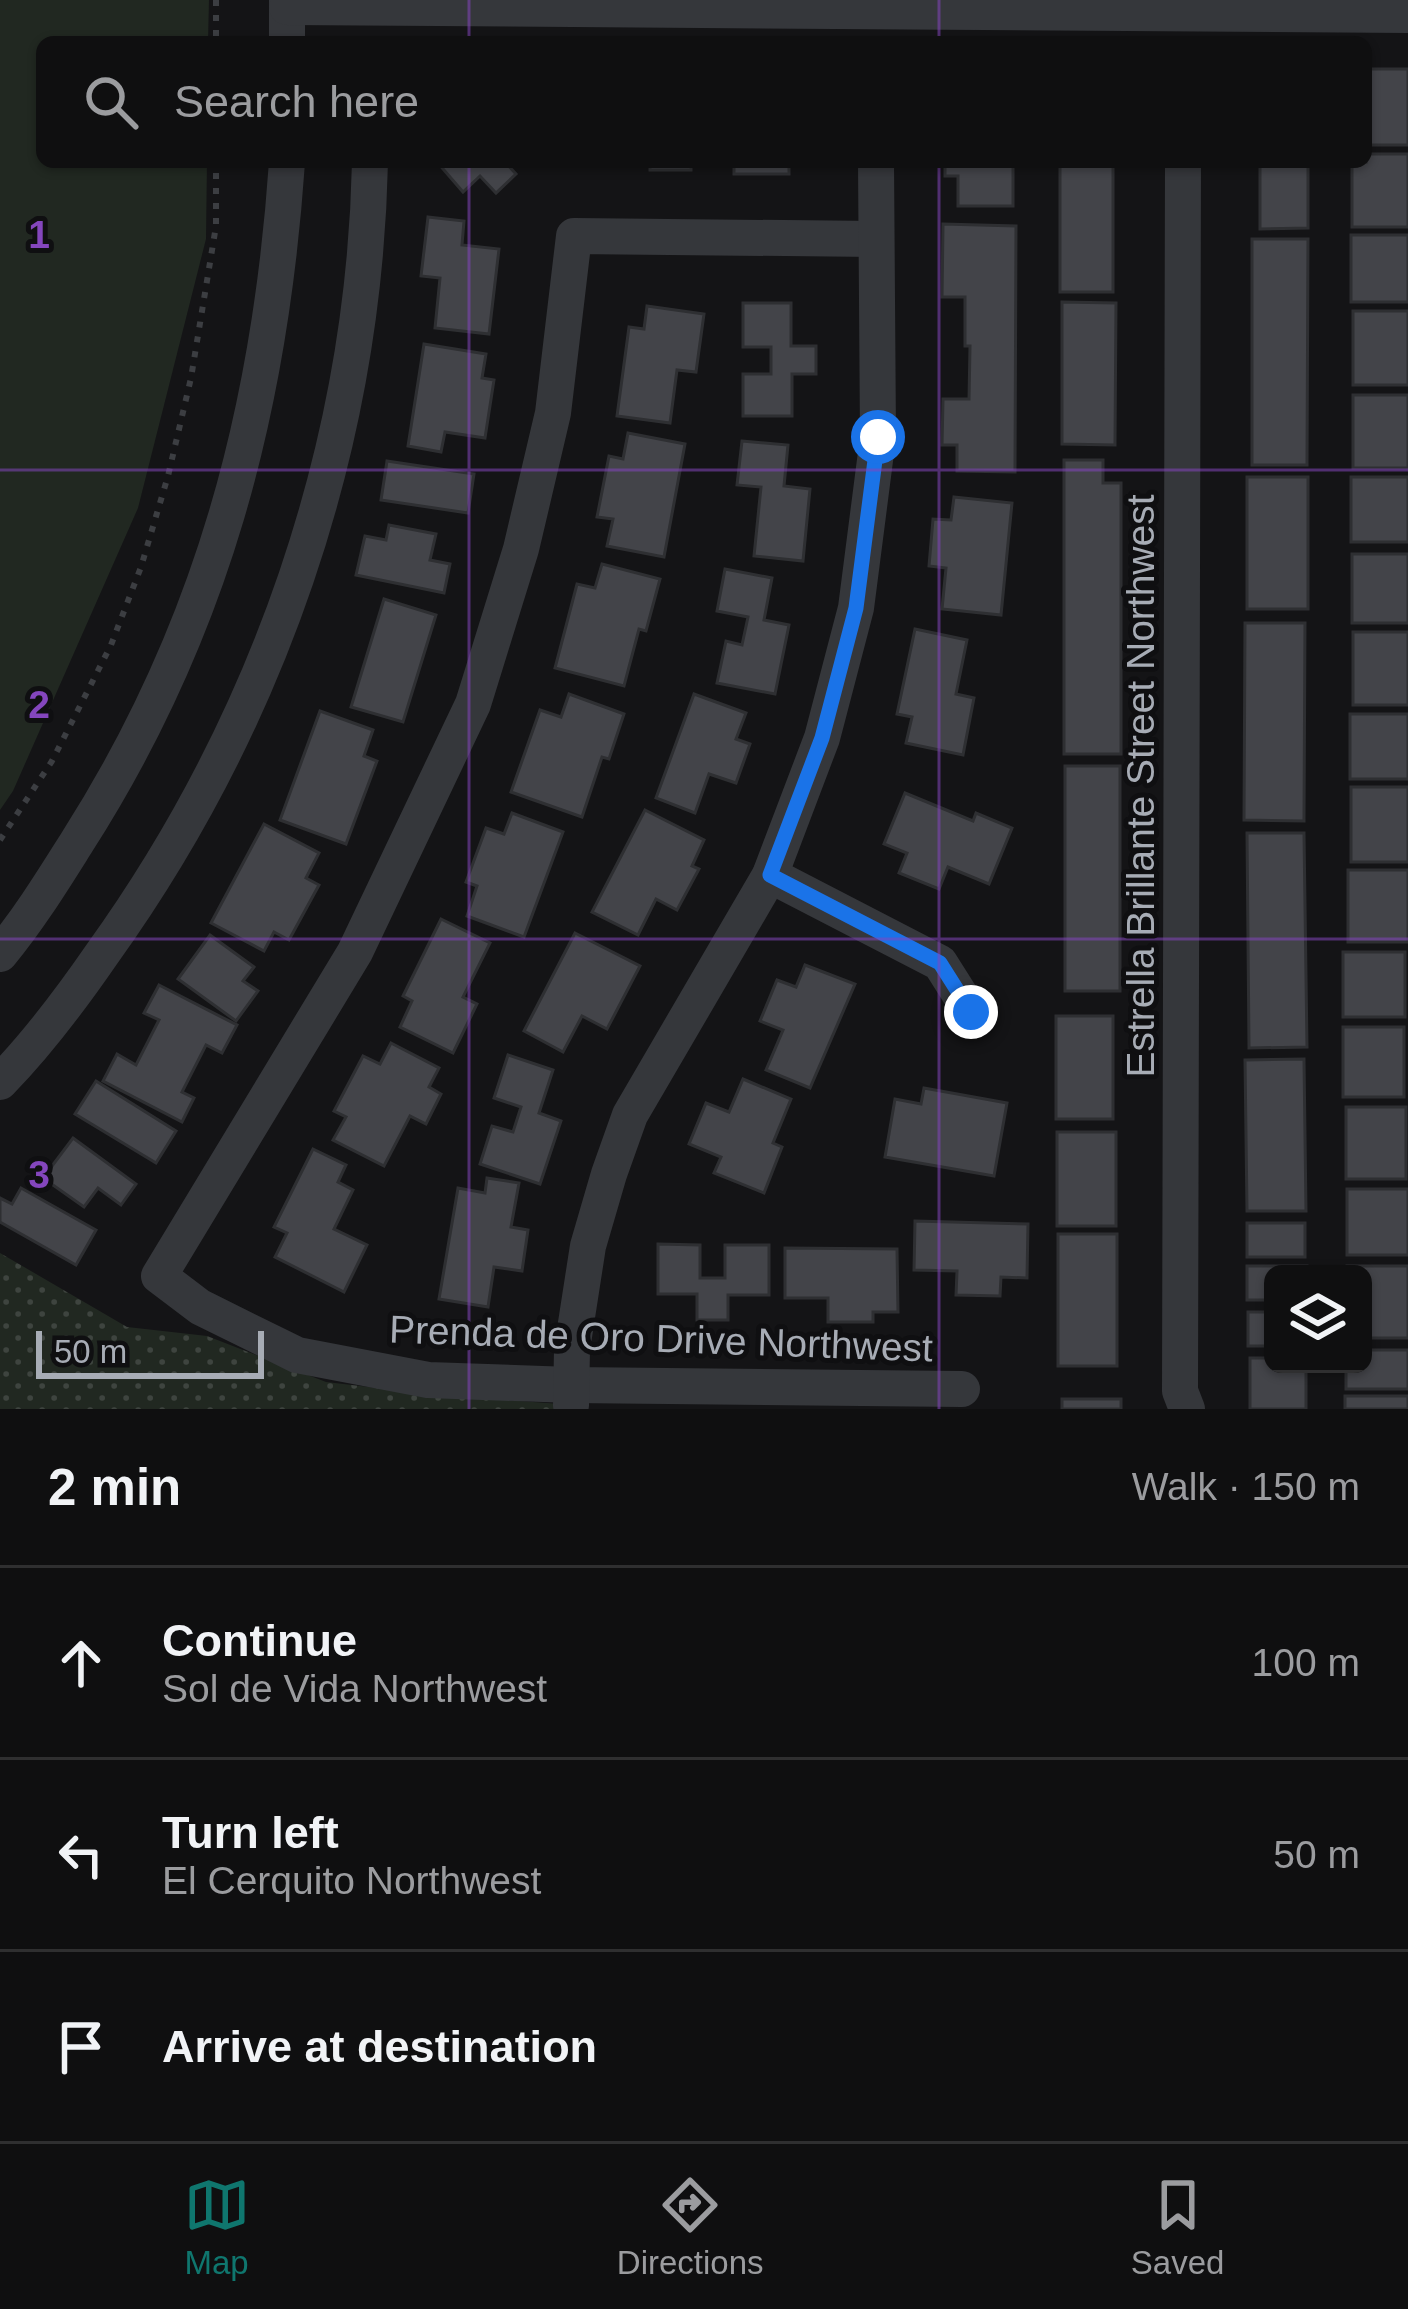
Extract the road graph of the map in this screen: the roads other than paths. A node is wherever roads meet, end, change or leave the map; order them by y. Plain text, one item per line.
1 (1364, 7) edge
2 (1408, 15) edge
3 (287, 16) edge
4 (372, 16) edge
5 (876, 26) edge
6 (1184, 28) edge
7 (287, 168) edge
8 (370, 168) edge
9 (876, 168) edge
10 (1183, 168) edge
11 (876, 239) junction
12 (770, 875) junction
13 (0, 954) edge
14 (971, 1012) dead end
15 (0, 1082) edge
16 (962, 1389) dead end
17 (571, 1397) edge
18 (1187, 1409) edge

1 - 2 street
1 - 6 street
3 - 4 street
4 - 5 street
5 - 6 street
7 - 13 street
8 - 15 street
9 - 11 street
10 - 18 street, Estrella Brillante Street Northwest
11 - 12 street
11 - 17 street, Prenda de Oro Drive Northwest
12 - 14 street
12 - 17 street
16 - 17 street, Prenda de Oro Drive Northwest

